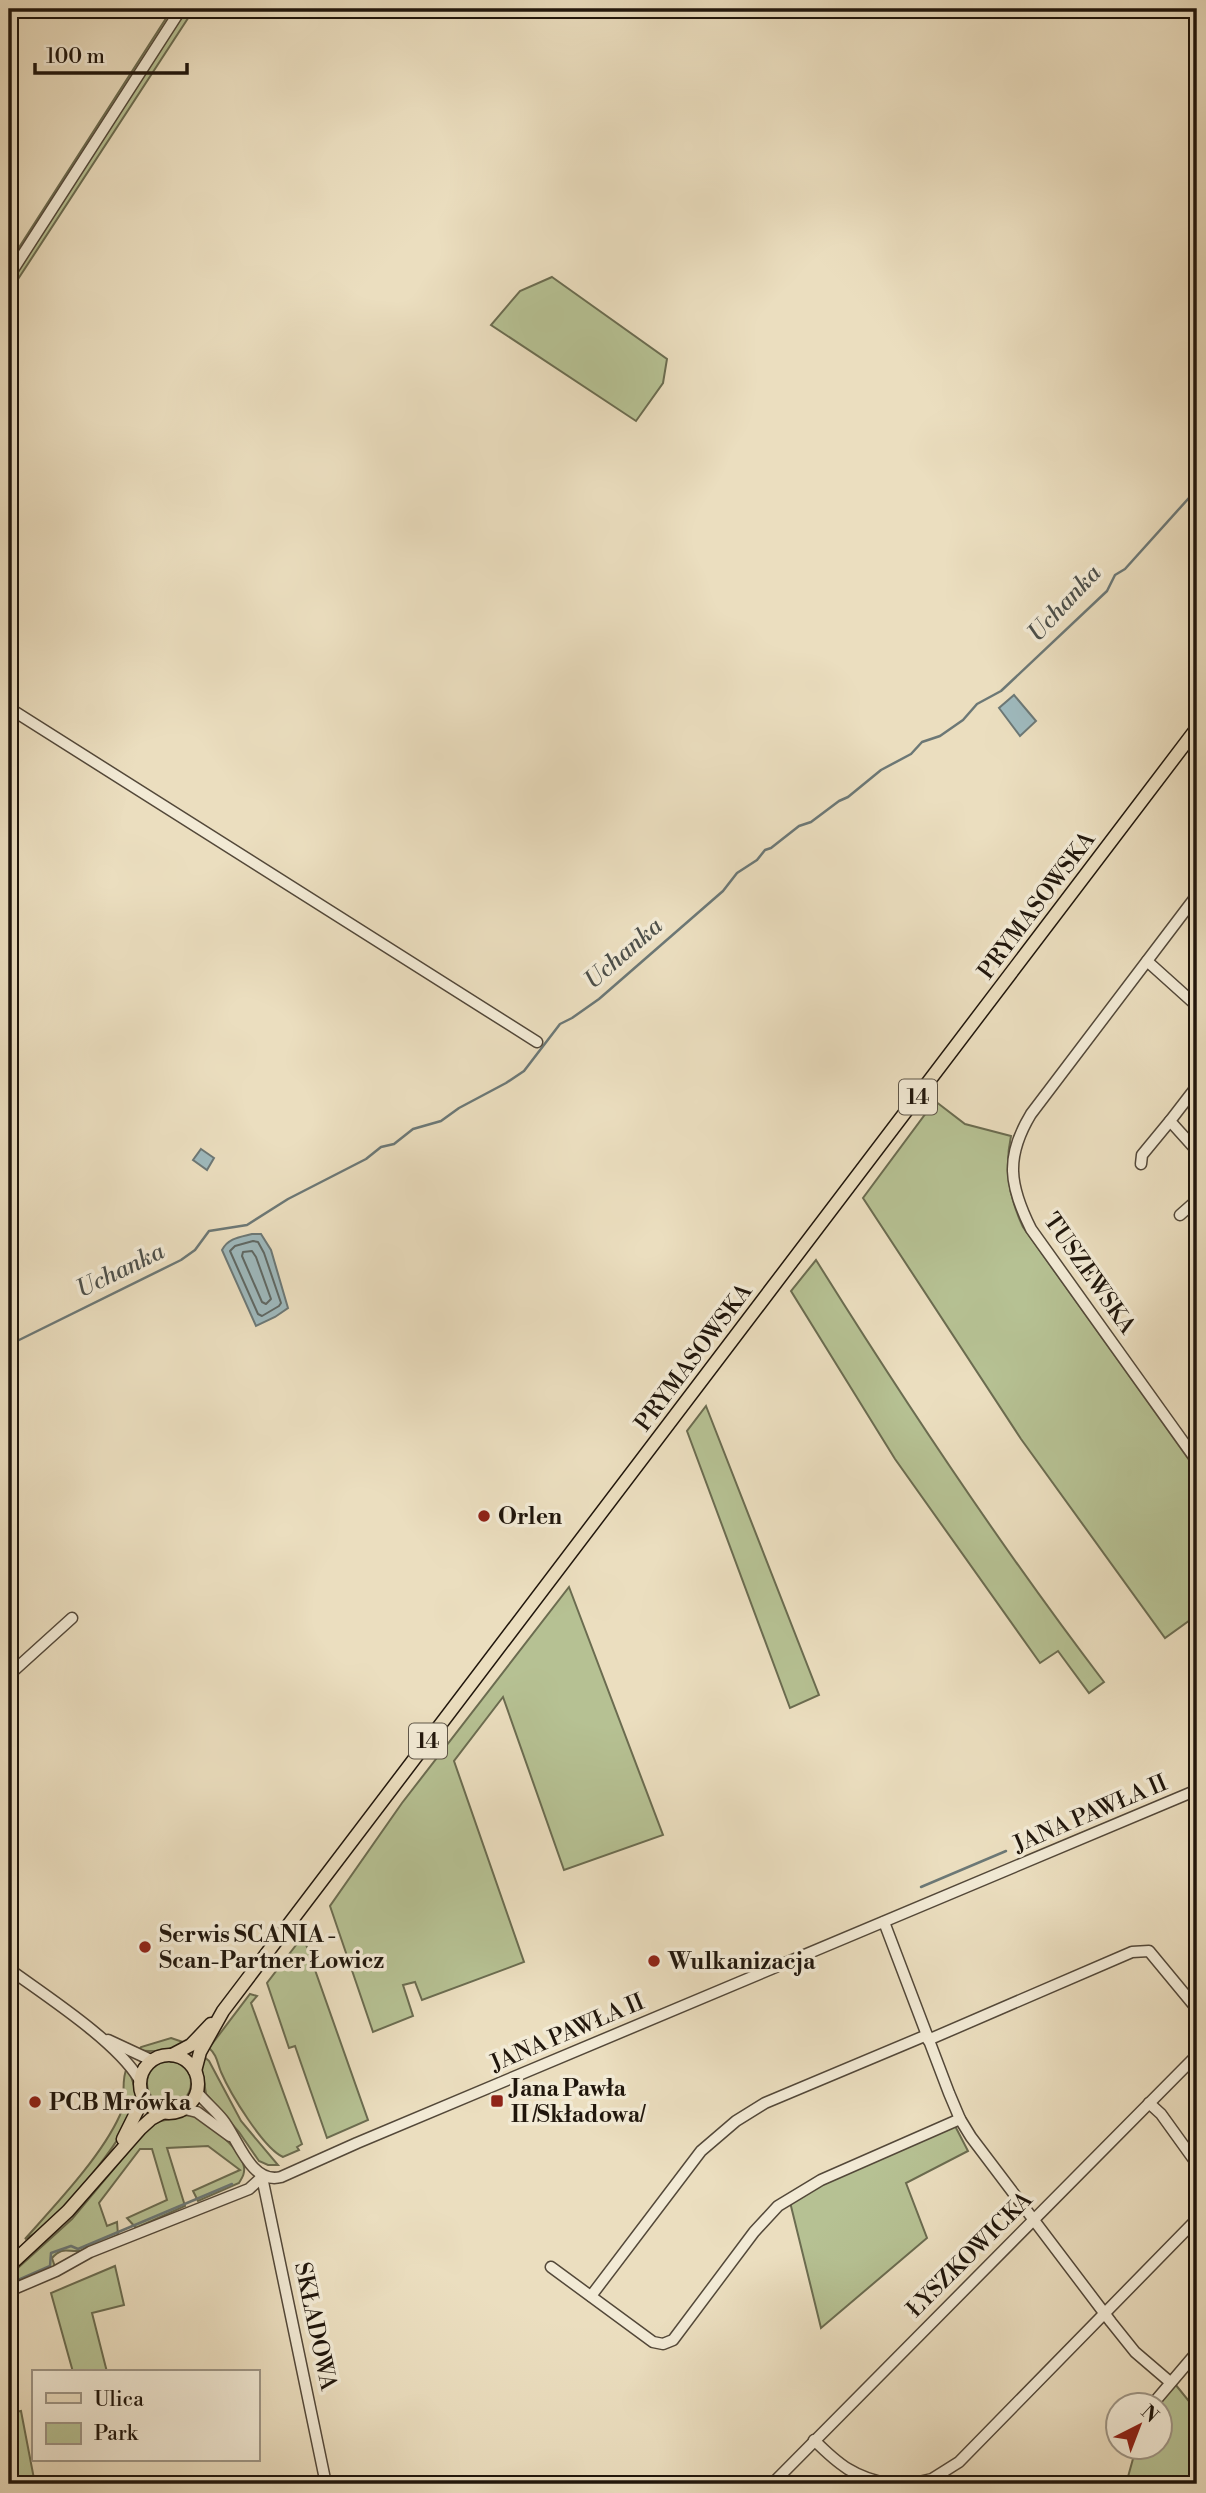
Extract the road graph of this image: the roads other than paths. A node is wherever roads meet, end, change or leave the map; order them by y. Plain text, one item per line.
1 (181, 9) edge
2 (9, 276) edge
3 (9, 708) edge
4 (1197, 728) edge
5 (1197, 895) edge
6 (1147, 961) junction
7 (1197, 1006) edge
8 (537, 1042) dead end
9 (1197, 1086) edge
10 (1170, 1121) junction
11 (1197, 1152) edge
12 (1141, 1164) dead end
13 (1197, 1200) edge
14 (1180, 1215) dead end
15 (1195, 1453) edge
16 (72, 1618) dead end
17 (9, 1675) edge
18 (1197, 1790) edge
19 (884, 1922) junction
20 (9, 1969) edge
21 (1197, 2009) edge
22 (223, 2011) junction
23 (96, 2034) junction
24 (928, 2037) junction
25 (172, 2054) junction
26 (1197, 2054) edge
27 (151, 2060) junction
28 (195, 2071) junction
29 (139, 2079) junction
30 (197, 2092) junction
31 (143, 2099) junction
32 (1149, 2103) junction
33 (185, 2109) junction
34 (162, 2113) junction
35 (960, 2119) junction
36 (235, 2140) junction
37 (110, 2160) junction
38 (1197, 2164) edge
39 (262, 2177) junction
40 (1197, 2219) edge
41 (1032, 2220) junction
42 (9, 2266) edge
43 (551, 2267) dead end
44 (9, 2291) edge
45 (591, 2296) junction
46 (1104, 2314) junction
47 (1197, 2352) edge
48 (1170, 2382) junction
49 (1162, 2392) edge
50 (814, 2440) junction
51 (326, 2484) edge
52 (772, 2484) edge
53 (890, 2484) edge
54 (910, 2484) edge

1 - 2 street
3 - 8 street
4 - 22 main road, PRYMASOWSKA / 14
5 - 6 street, TUSZEWSKA
6 - 7 street
6 - 15 street, TUSZEWSKA
9 - 10 street
10 - 11 street
10 - 12 street
13 - 14 street
16 - 17 street
18 - 19 street, JANA PAWŁA II
19 - 24 street
19 - 39 street, JANA PAWŁA II
20 - 23 street
21 - 24 street
22 - 25 main road, PRYMASOWSKA / 14
22 - 28 main road, PRYMASOWSKA / 14
23 - 27 street
23 - 29 street
24 - 35 street
24 - 45 street
25 - 27 main road, 14
25 - 28 main road
26 - 32 street, ŁYSZKOWICKA
27 - 29 main road
28 - 30 main road, 14
29 - 31 main road
30 - 33 main road
30 - 36 street
31 - 34 main road
31 - 37 main road
32 - 38 street
32 - 41 street, ŁYSZKOWICKA
33 - 34 main road
33 - 36 street
34 - 37 main road
35 - 41 street
35 - 45 street
36 - 39 street
37 - 42 main road
39 - 44 street, JANA PAWŁA II
39 - 51 street, SKŁADOWA
40 - 46 street
41 - 46 street
41 - 50 street, ŁYSZKOWICKA
43 - 45 street
46 - 48 street
46 - 54 street
47 - 48 street
48 - 49 street
50 - 52 street, ŁYSZKOWICKA
50 - 53 street

